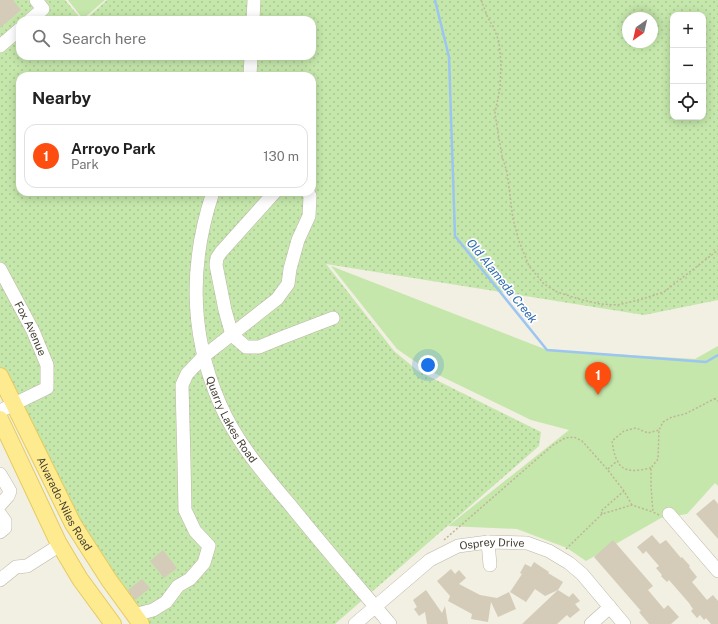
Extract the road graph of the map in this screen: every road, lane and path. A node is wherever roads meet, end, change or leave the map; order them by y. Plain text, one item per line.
1 (36, 0) edge
2 (254, 0) edge
3 (481, 0) edge
4 (35, 16) edge
5 (253, 16) edge
6 (16, 32) edge
7 (0, 46) edge
8 (251, 60) edge
9 (250, 72) edge
10 (212, 196) edge
11 (271, 196) edge
12 (310, 196) edge
13 (718, 250) edge
14 (0, 269) edge
15 (333, 318) dead end
16 (232, 335) junction
17 (204, 356) junction
18 (0, 376) edge
19 (718, 398) edge
20 (714, 399) junction
21 (718, 401) edge
22 (7, 407) edge
23 (0, 419) edge
24 (659, 430) junction
25 (617, 461) junction
26 (651, 468) junction
27 (607, 469) junction
28 (0, 474) edge
29 (624, 491) junction
30 (0, 505) edge
31 (632, 505) junction
32 (652, 512) junction
33 (0, 514) edge
34 (602, 514) junction
35 (665, 515) joint
36 (0, 532) edge
37 (488, 542) junction
38 (441, 543) dead end
39 (60, 545) junction
40 (560, 558) junction
41 (490, 565) dead end
42 (718, 571) edge
43 (0, 580) edge
44 (375, 606) junction
45 (610, 607) junction
46 (137, 619) edge
47 (112, 624) edge
48 (354, 624) edge
49 (390, 624) edge
50 (591, 624) edge
51 (624, 624) edge

1 - 4 street
2 - 5 street
3 - 13 path
6 - 7 street
8 - 9 street
10 - 17 street, Quarry Lakes Road
11 - 16 street
12 - 16 street
14 - 22 street, Fox Avenue
15 - 16 street
16 - 17 street
17 - 44 street, Quarry Lakes Road
17 - 46 street
18 - 22 main road, Alvarado-Niles Road
19 - 20 path
20 - 21 path
20 - 24 path
22 - 46 main road, Alvarado-Niles Road
23 - 39 main road, Alvarado-Niles Road
24 - 25 path
24 - 26 path
25 - 26 path
25 - 27 path
26 - 32 path
27 - 29 path
27 - 38 path
28 - 30 street
29 - 31 path
29 - 34 path
31 - 32 path
31 - 34 path
32 - 35 path
33 - 36 street
34 - 40 path
35 - 42 street
37 - 40 street, Osprey Drive
37 - 41 street
37 - 44 street, Osprey Drive
39 - 43 street
39 - 47 main road, Alvarado-Niles Road
40 - 45 street, Osprey Drive
44 - 48 street, Osprey Drive
44 - 49 street, Quarry Lakes Road
45 - 50 street
45 - 51 street, Osprey Drive

